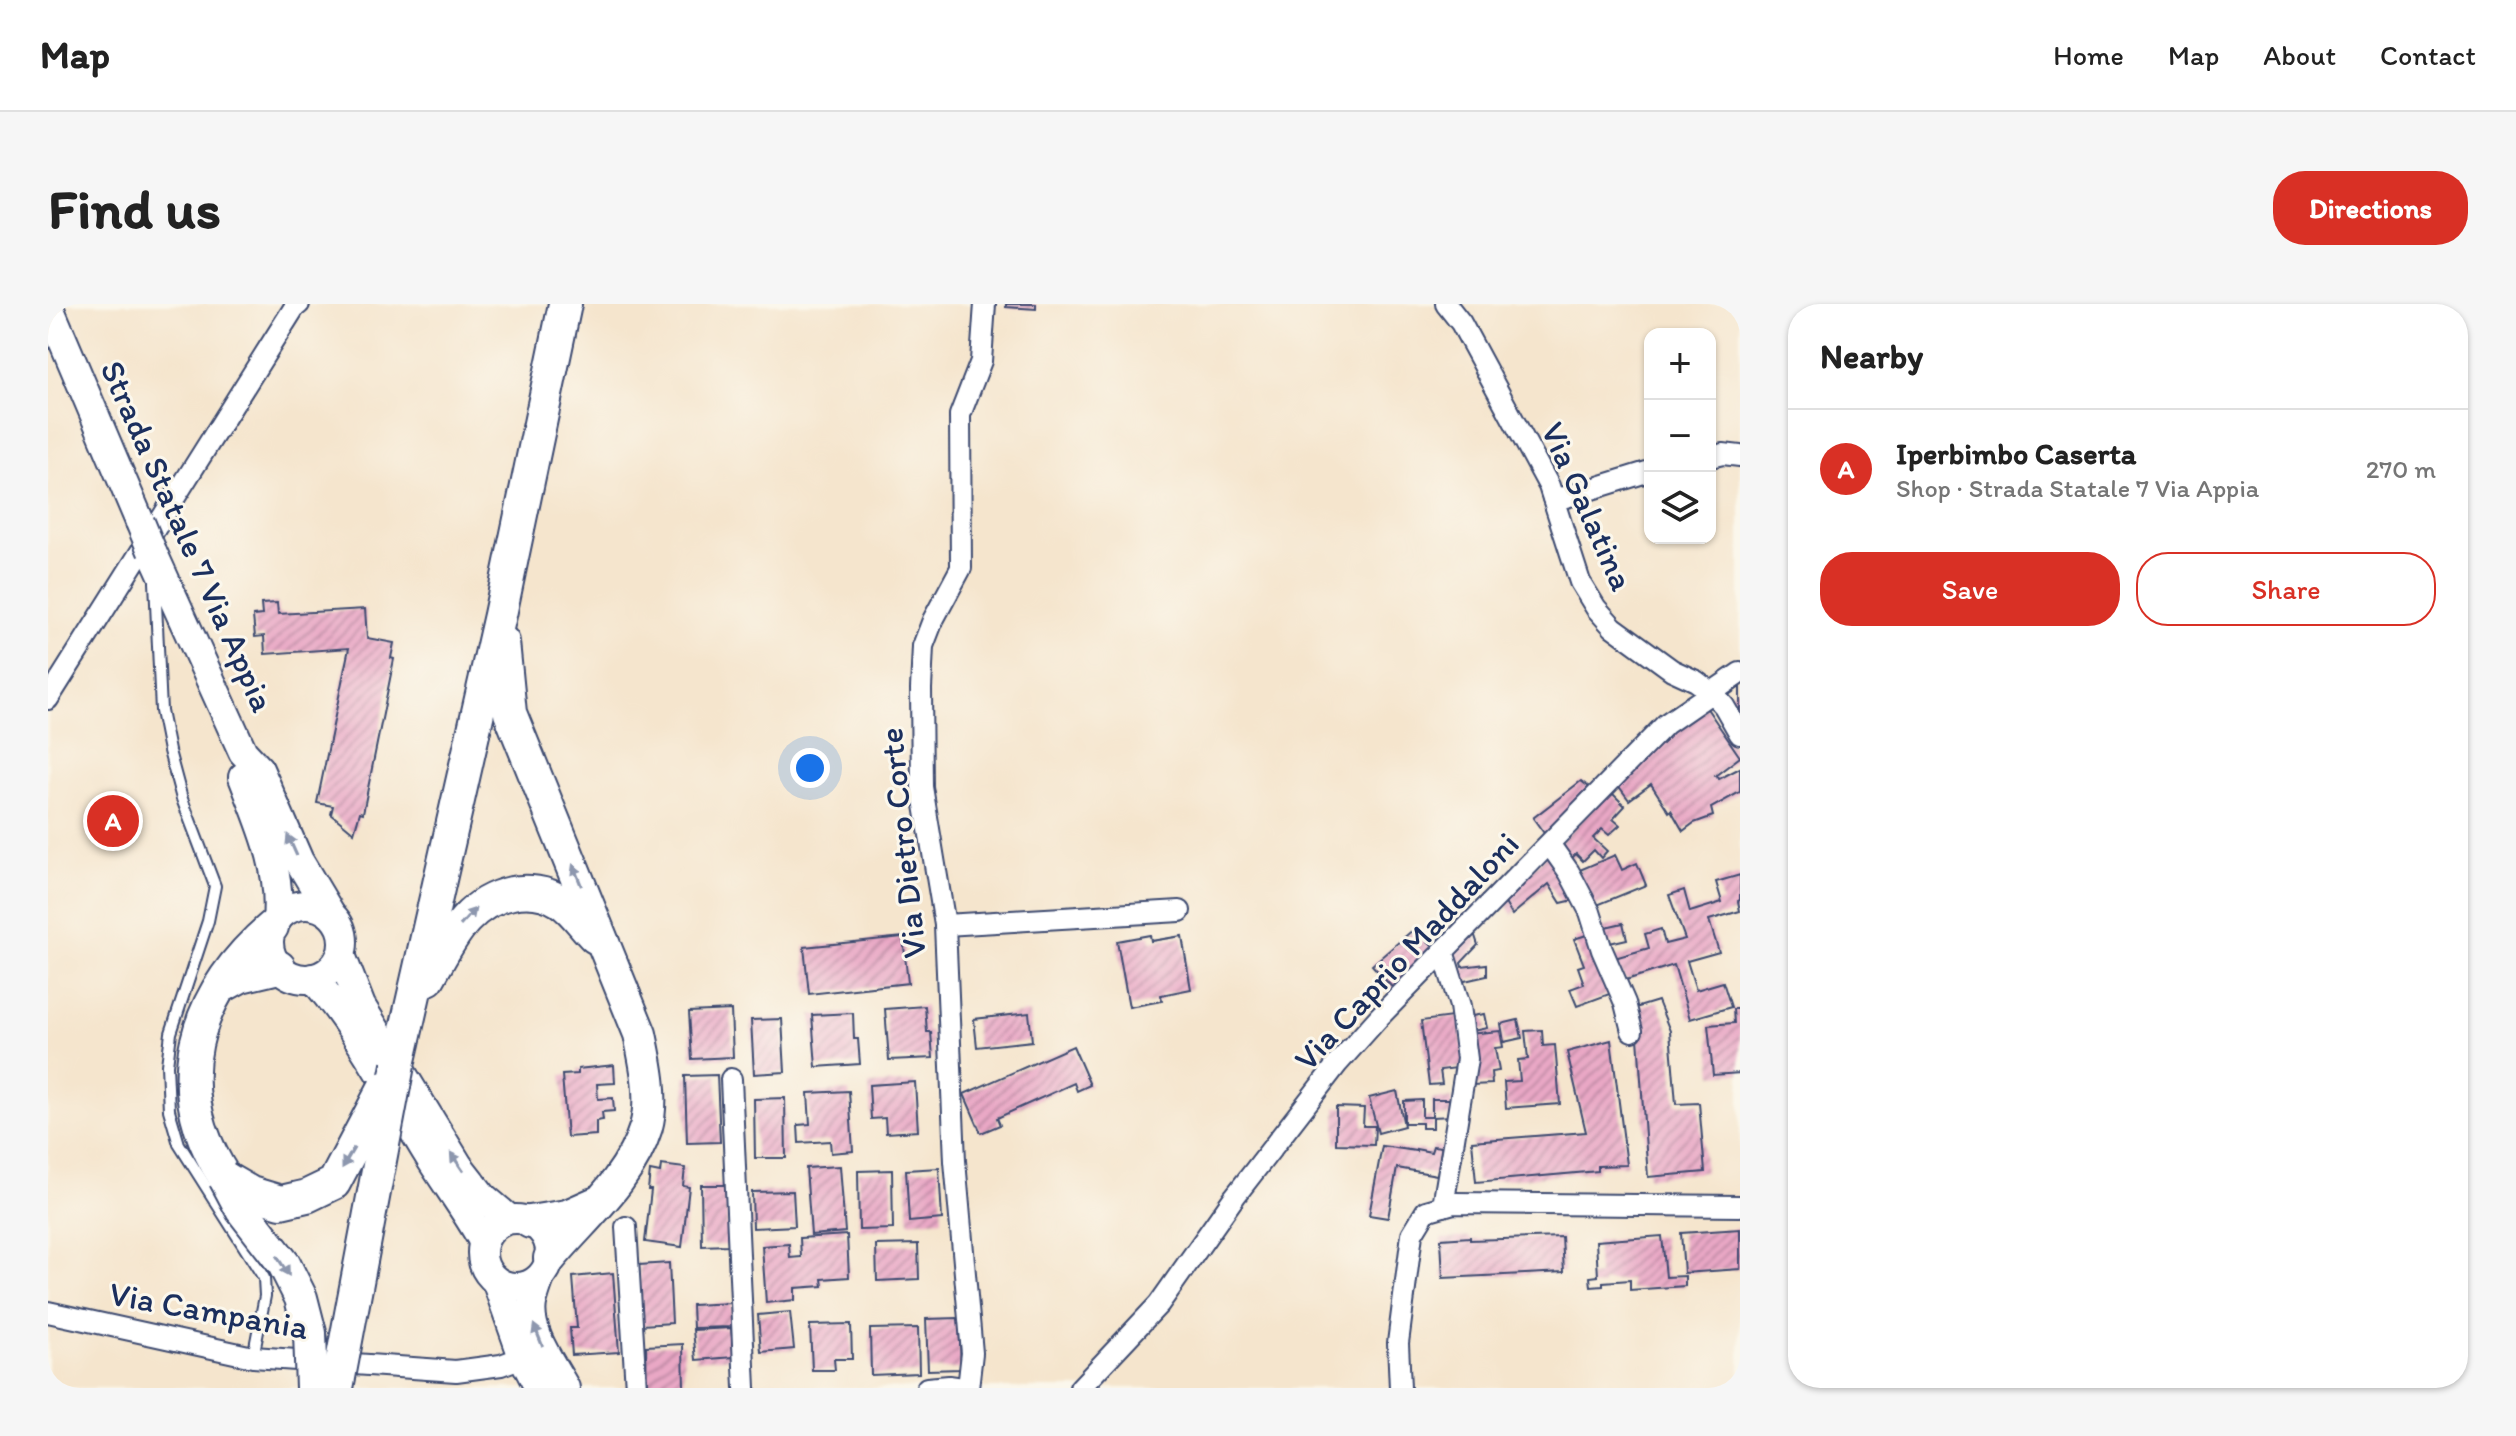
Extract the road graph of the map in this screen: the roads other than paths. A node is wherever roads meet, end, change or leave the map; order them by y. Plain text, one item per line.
1 (299, 304) edge
2 (565, 304) edge
3 (985, 304) edge
4 (1446, 304) edge
5 (48, 305) edge
6 (1716, 456) edge
7 (1740, 456) edge
8 (1647, 472) edge
9 (1553, 498) junction
10 (152, 551) junction
11 (500, 615) junction
12 (1740, 673) edge
13 (1712, 693) junction
14 (48, 699) edge
15 (1740, 734) edge
16 (243, 752) junction
17 (1550, 845) junction
18 (1180, 911) dead end
19 (330, 913) junction
20 (274, 923) junction
21 (945, 925) junction
22 (606, 948) junction
23 (1443, 951) junction
24 (341, 955) junction
25 (279, 967) junction
26 (313, 978) junction
27 (216, 990) junction
28 (412, 1007) junction
29 (1632, 1031) dead end
30 (398, 1065) junction
31 (731, 1079) dead end
32 (225, 1178) junction
33 (612, 1188) junction
34 (1443, 1206) junction
35 (1740, 1206) edge
36 (520, 1220) junction
37 (626, 1227) dead end
38 (483, 1241) junction
39 (545, 1268) junction
40 (497, 1283) junction
41 (48, 1312) edge
42 (253, 1357) junction
43 (523, 1357) junction
44 (456, 1380) edge
45 (312, 1388) edge
46 (337, 1388) edge
47 (539, 1388) edge
48 (565, 1388) edge
49 (636, 1388) edge
50 (745, 1388) edge
51 (927, 1388) edge
52 (966, 1388) edge
53 (1080, 1388) edge
54 (1400, 1388) edge

1 - 14 street
2 - 11 highway
3 - 21 street, Via Dietro Corte
4 - 9 street, Via Galatina
5 - 10 main road, Strada Statale 7 Via Appia, bridge
6 - 7 street
8 - 9 street
9 - 13 street, Via Galatina
10 - 16 main road, Strada Statale 7 Via Appia
10 - 42 lane
22 -> 11 highway
11 - 28 highway
12 - 13 street, Via Caprio Maddaloni
13 - 15 street, Via Galatina
13 - 17 street, Via Caprio Maddaloni
19 -> 16 main road, Strada Statale 7 Via Appia
16 - 20 main road, Strada Statale 7 Via Appia
17 - 23 street, Via Caprio Maddaloni
17 - 29 street
18 - 21 street
19 - 20 main road
19 - 24 main road, Strada Statale 7 Via Appia
20 - 25 main road, Strada Statale 7 Via Appia
20 - 27 highway
21 - 52 street, Via Dietro Corte
28 -> 22 highway
22 - 33 highway
23 - 34 street
23 - 53 street, Via Caprio Maddaloni
24 - 26 main road
36 -> 24 main road, Strada Statale 7 Via Appia
25 - 26 main road
25 - 27 highway
26 - 38 main road
27 - 32 highway
28 - 30 highway
30 -> 32 highway, bridge
30 - 46 highway, bridge
31 - 50 street
32 -> 45 highway, bridge
33 - 36 highway
33 - 39 highway
34 - 35 street
34 - 54 street
36 - 38 main road
36 - 39 main road, Strada Statale 7 Via Appia
37 - 49 street
38 - 40 main road
39 - 40 main road
48 -> 39 main road
40 - 43 main road
41 - 42 street, Via Campania
42 - 44 street, Via Campania
43 - 44 street, Via Campania
43 - 47 main road
51 - 52 street

